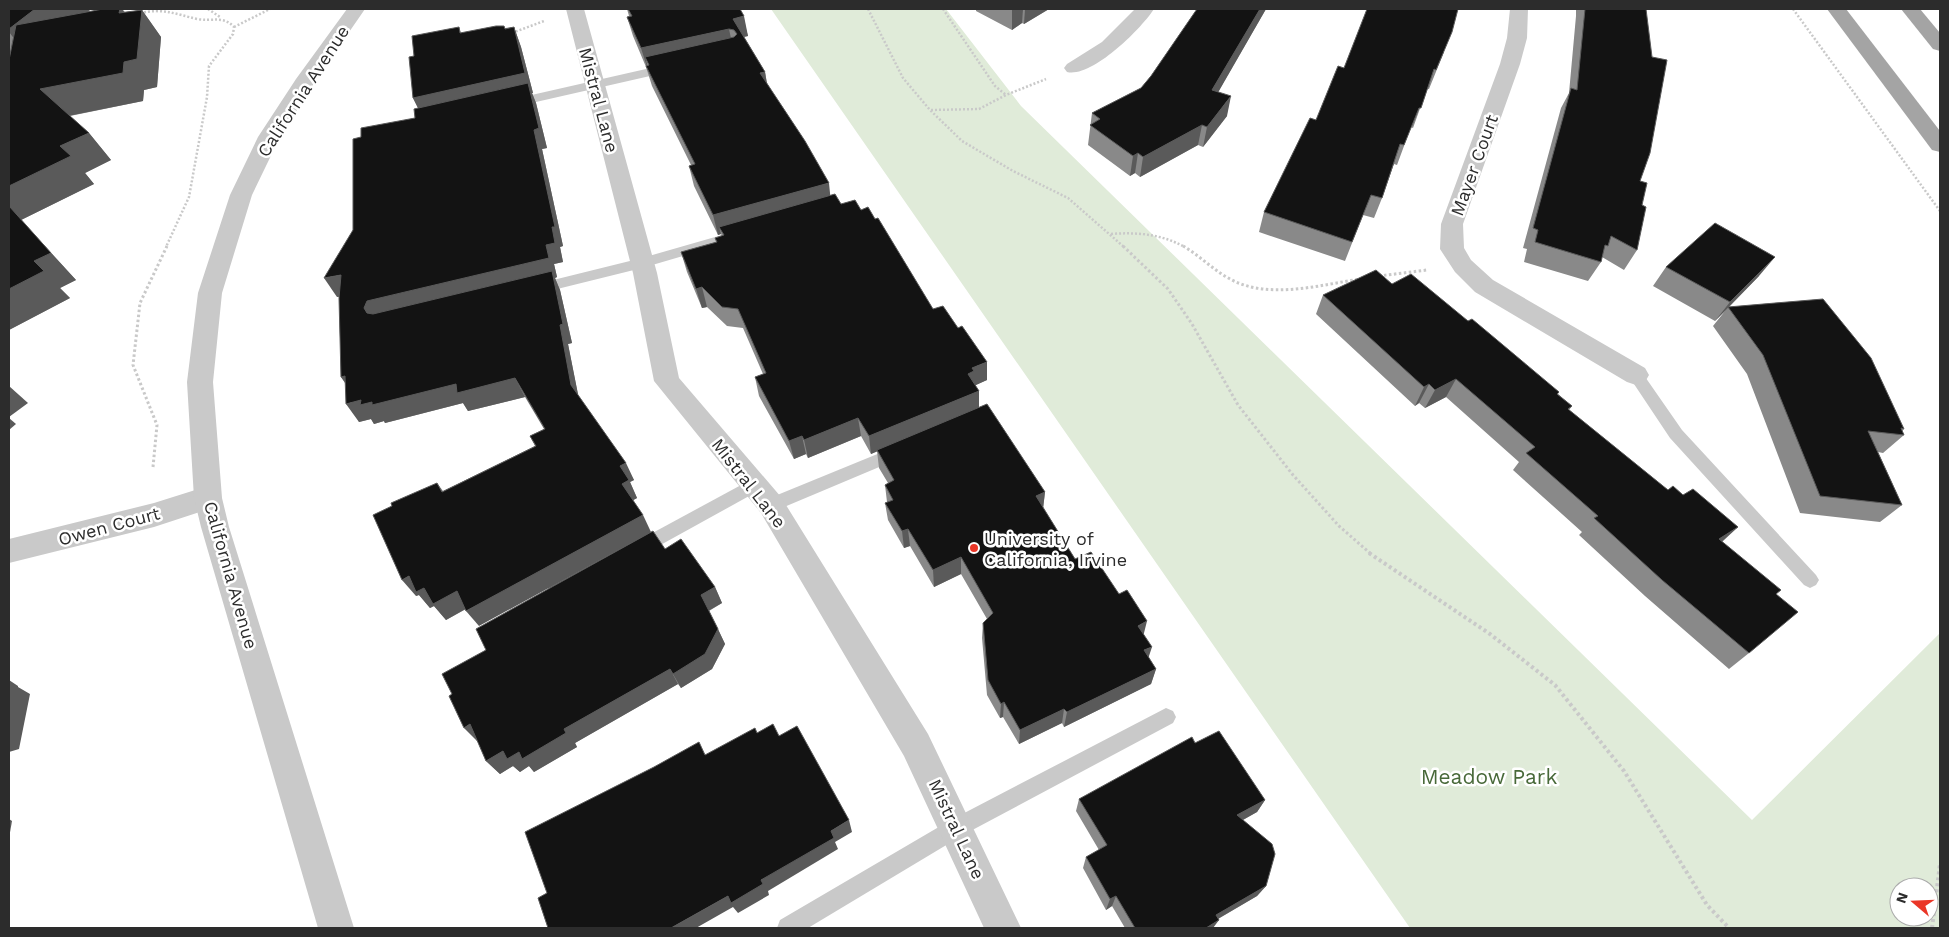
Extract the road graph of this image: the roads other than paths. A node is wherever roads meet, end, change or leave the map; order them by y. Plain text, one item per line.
1 (356, 9) edge
2 (575, 9) edge
3 (1145, 9) edge
4 (1520, 9) edge
5 (1836, 9) edge
6 (1910, 9) edge
7 (1940, 45) edge
8 (678, 66) edge
9 (1074, 68) road end
10 (596, 85) junction
11 (501, 106) edge
12 (1940, 145) edge
13 (746, 233) edge
14 (642, 263) junction
15 (524, 292) edge
16 (1636, 375) joint
17 (910, 446) edge
18 (762, 495) junction
19 (208, 498) junction
20 (9, 551) edge
21 (629, 555) edge
22 (1810, 580) dead end
23 (1166, 717) dead end
24 (956, 828) junction
25 (336, 928) edge
26 (788, 928) edge
27 (1004, 928) edge

1 - 19 street, California Avenue
2 - 10 street, Mistral Lane
3 - 9 street
4 - 16 street, Mayer Court
5 - 12 main road
6 - 7 main road
8 - 10 lane
10 - 11 lane
10 - 14 street, Mistral Lane
13 - 14 lane
14 - 15 lane
14 - 18 street, Mistral Lane
16 - 22 lane
17 - 18 lane
18 - 21 lane
18 - 24 street, Mistral Lane
19 - 20 street, Owen Court
19 - 25 street, California Avenue
23 - 24 lane
24 - 26 lane
24 - 27 street, Mistral Lane

